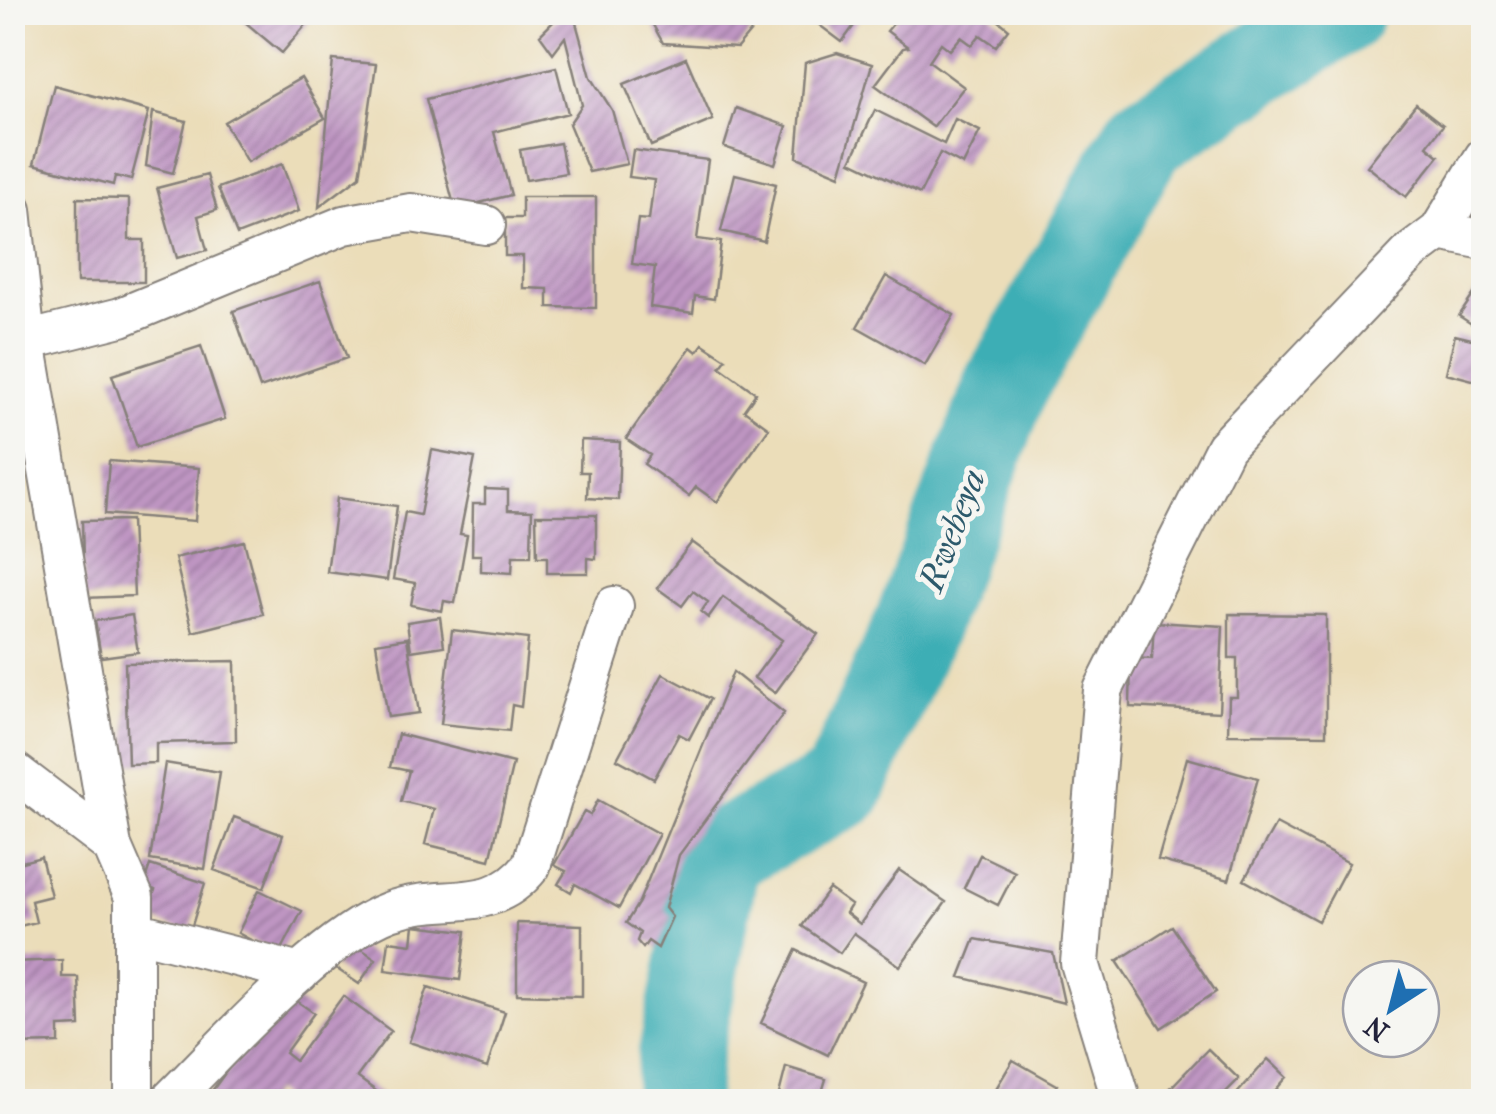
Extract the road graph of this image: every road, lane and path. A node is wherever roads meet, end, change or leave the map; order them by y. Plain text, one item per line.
1 (1484, 157) edge
2 (12, 210) edge
3 (486, 225) dead end
4 (1440, 231) junction
5 (1484, 240) edge
6 (19, 344) edge
7 (614, 606) dead end
8 (12, 770) edge
9 (112, 846) junction
10 (134, 931) junction
11 (300, 973) junction
12 (134, 1102) edge
13 (168, 1102) edge
14 (1122, 1102) edge

1 - 4 street
2 - 6 street
3 - 6 street
4 - 5 street
4 - 14 street
6 - 9 street
7 - 11 street
8 - 9 street
9 - 10 street
10 - 11 street
10 - 12 street
11 - 13 street

